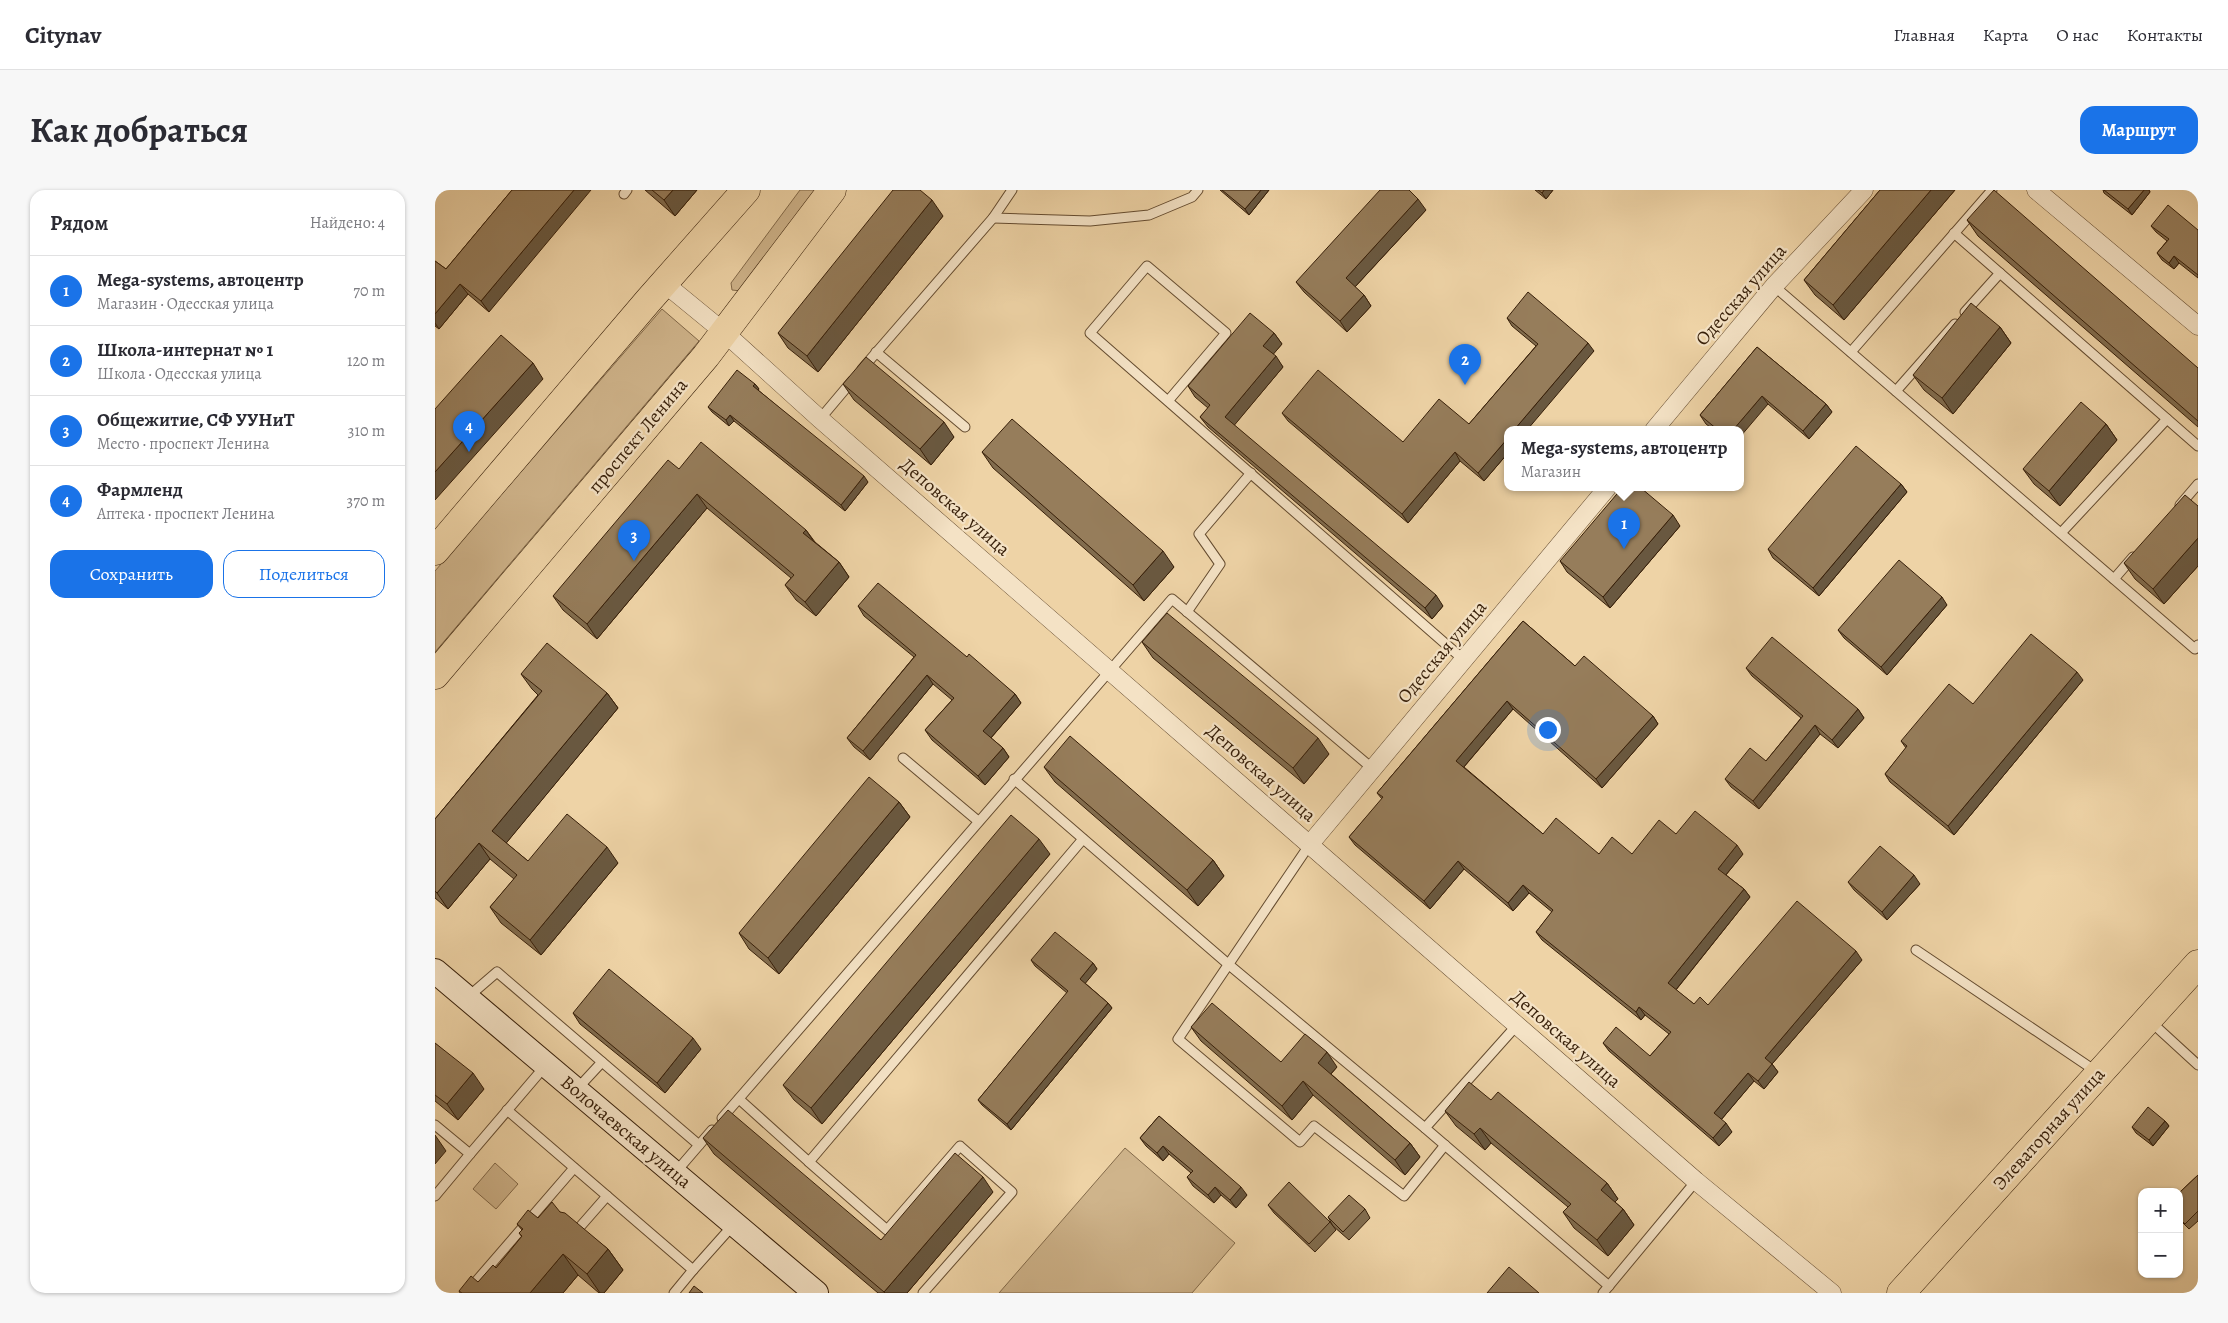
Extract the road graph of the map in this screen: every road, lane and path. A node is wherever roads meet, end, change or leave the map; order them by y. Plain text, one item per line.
1 (746, 190) edge
2 (832, 190) edge
3 (1011, 190) edge
4 (1198, 190) edge
5 (1864, 190) edge
6 (1991, 190) edge
7 (2036, 190) edge
8 (993, 218) junction
9 (1954, 233) junction
10 (2000, 274) junction
11 (665, 283) junction
12 (1774, 286) junction
13 (2198, 326) edge
14 (725, 333) junction
15 (876, 352) junction
16 (1851, 352) junction
17 (1896, 391) junction
18 (1168, 401) junction
19 (820, 419) junction
20 (2167, 419) junction
21 (1657, 426) edge
22 (965, 427) dead end
23 (2198, 446) edge
24 (1251, 473) junction
25 (2198, 484) edge
26 (1605, 491) edge
27 (2172, 513) edge
28 (2061, 533) junction
29 (2140, 550) edge
30 (435, 551) edge
31 (2114, 579) junction
32 (1187, 612) junction
33 (2198, 645) edge
34 (1464, 660) junction
35 (1109, 669) junction
36 (435, 676) edge
37 (903, 758) dead end
38 (1373, 769) junction
39 (1014, 779) junction
40 (978, 821) junction
41 (1083, 839) junction
42 (1310, 844) junction
43 (1916, 950) dead end
44 (1228, 964) junction
45 (2198, 964) edge
46 (435, 971) edge
47 (467, 998) junction
48 (2148, 1019) junction
49 (1517, 1025) junction
50 (602, 1062) junction
51 (546, 1064) junction
52 (2198, 1065) edge
53 (2099, 1074) junction
54 (576, 1090) junction
55 (739, 1099) junction
56 (507, 1110) junction
57 (435, 1125) edge
58 (1425, 1128) junction
59 (699, 1145) junction
60 (1445, 1145) junction
61 (471, 1154) junction
62 (809, 1162) junction
63 (574, 1168) junction
64 (675, 1173) junction
65 (1696, 1180) junction
66 (435, 1196) edge
67 (607, 1196) junction
68 (734, 1224) junction
69 (579, 1228) edge
70 (693, 1270) junction
71 (1606, 1289) edge
72 (466, 1293) edge
73 (673, 1293) edge
74 (816, 1293) edge
75 (923, 1293) edge
76 (1832, 1293) edge
77 (1901, 1293) edge

1 - 11 main road
2 - 14 main road, проспект Ленина
3 - 8 lane
4 - 8 lane
5 - 12 street, Одесская улица
6 - 9 lane
7 - 13 street
8 - 15 lane
9 - 10 lane
9 - 16 lane
10 - 17 lane
10 - 20 lane
11 - 14 street, Деповская улица
11 - 30 main road
12 - 16 lane
12 - 21 street, Одесская улица
14 - 19 street, Деповская улица
14 - 36 main road, проспект Ленина
15 - 19 lane
15 - 22 lane
16 - 17 lane
17 - 28 lane
18 - 18 lane
18 - 24 lane
19 - 35 street, Деповская улица
20 - 23 lane
20 - 28 lane
24 - 32 lane
24 - 34 lane
25 - 27 lane
26 - 34 street, Одесская улица
28 - 31 lane
29 - 31 lane
31 - 33 lane
32 - 35 lane
32 - 38 lane
34 - 38 street, Одесская улица
35 - 39 lane
35 - 42 street, Деповская улица
37 - 40 lane
38 - 42 street, Одесская улица
39 - 40 lane
39 - 41 lane
40 - 55 lane
41 - 44 lane
41 - 62 lane
42 - 44 lane
42 - 49 street, Деповская улица
43 - 53 lane
44 - 58 lane
44 - 60 lane
45 - 48 main road, Элеваторная улица
46 - 47 street, Волочаевская улица
47 - 50 lane
47 - 51 street, Волочаевская улица
48 - 52 lane
48 - 53 main road, Элеваторная улица
49 - 58 lane
49 - 65 street, Деповская улица
50 - 54 lane
50 - 59 lane
51 - 54 street, Волочаевская улица
51 - 56 lane
53 - 77 main road, Элеваторная улица
54 - 64 street, Волочаевская улица
55 - 59 lane
55 - 62 lane
56 - 61 lane
56 - 63 lane
57 - 61 lane
58 - 60 lane
59 - 64 lane
60 - 71 lane
61 - 66 lane
62 - 75 lane
63 - 67 lane
63 - 72 lane
64 - 68 street, Волочаевская улица
65 - 71 lane
65 - 76 street, Деповская улица
67 - 69 lane
67 - 70 lane
68 - 70 lane
68 - 74 street, Волочаевская улица
70 - 73 lane

